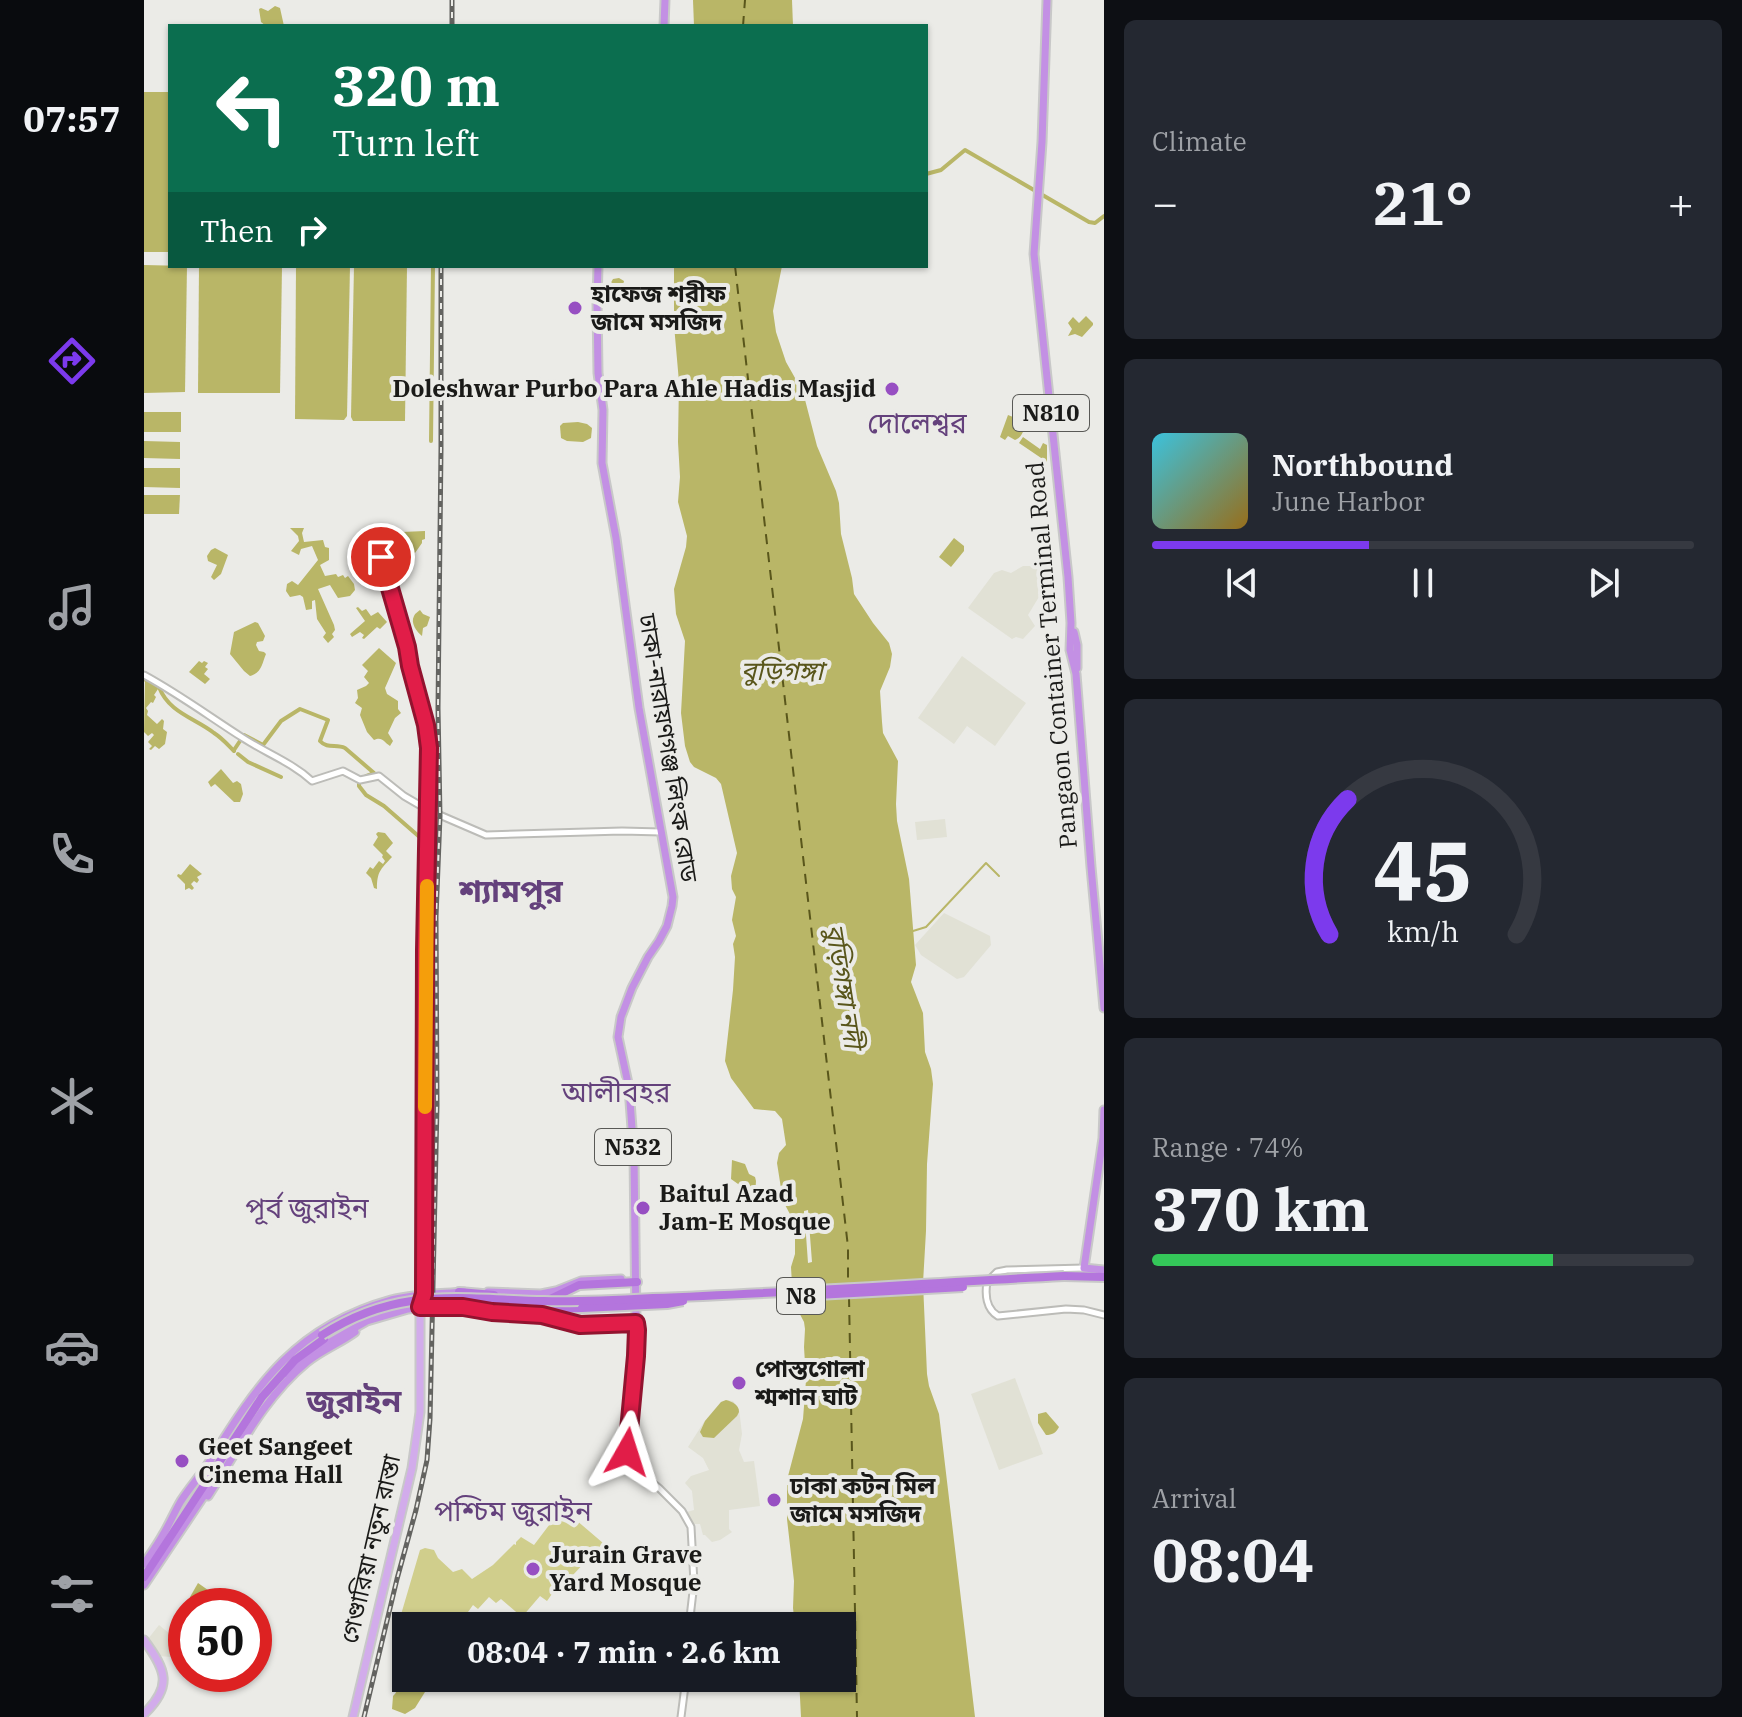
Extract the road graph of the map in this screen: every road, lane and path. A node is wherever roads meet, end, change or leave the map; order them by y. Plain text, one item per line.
1 (665, 0) edge
2 (1047, 0) edge
3 (664, 24) edge
4 (598, 268) edge
5 (373, 529) dead end
6 (144, 675) edge
7 (428, 810) junction
8 (661, 832) junction
9 (1104, 1008) edge
10 (1104, 1110) edge
11 (1084, 1268) junction
12 (1104, 1270) edge
13 (1104, 1279) edge
14 (636, 1281) junction
15 (459, 1292) junction
16 (424, 1294) junction
17 (544, 1303) junction
18 (581, 1303) junction
19 (420, 1307) junction
20 (463, 1307) junction
21 (1104, 1315) edge
22 (637, 1321) junction
23 (144, 1561) edge
24 (144, 1574) edge
25 (144, 1585) edge
26 (691, 1612) edge
27 (144, 1642) edge
28 (684, 1692) edge
29 (144, 1712) edge
30 (353, 1717) edge
31 (681, 1717) edge

1 - 3 highway
2 - 9 highway, Pangaon Container Terminal Road / N810
4 - 8 highway, ঢাকা-নারায়ণগঞ্জ লিংক রোড / N532
5 - 7 main road
6 - 7 main road
7 - 8 main road
7 - 16 main road
8 - 14 highway, ঢাকা-নারায়ণগঞ্জ লিংক রোড / N532
10 - 11 highway
11 - 12 highway
11 - 21 main road
13 - 18 highway, N8, bridge
14 - 15 highway
14 - 17 highway
14 - 18 highway
14 - 22 highway, ঢাকা-নারায়ণগঞ্জ লিংক রোড / N532
15 - 16 highway
15 - 17 highway
16 - 19 main road, গেণ্ডারিয়া নতুন রাস্তা
16 - 23 highway
17 - 18 highway, N8, bridge
17 - 20 highway
17 - 22 highway
17 - 24 highway, N8, bridge
18 - 22 highway
19 - 20 highway
19 - 25 highway
19 - 30 main road, গেণ্ডারিয়া নতুন রাস্তা
20 - 22 highway
22 - 26 main road
27 - 29 main road
28 - 31 main road

